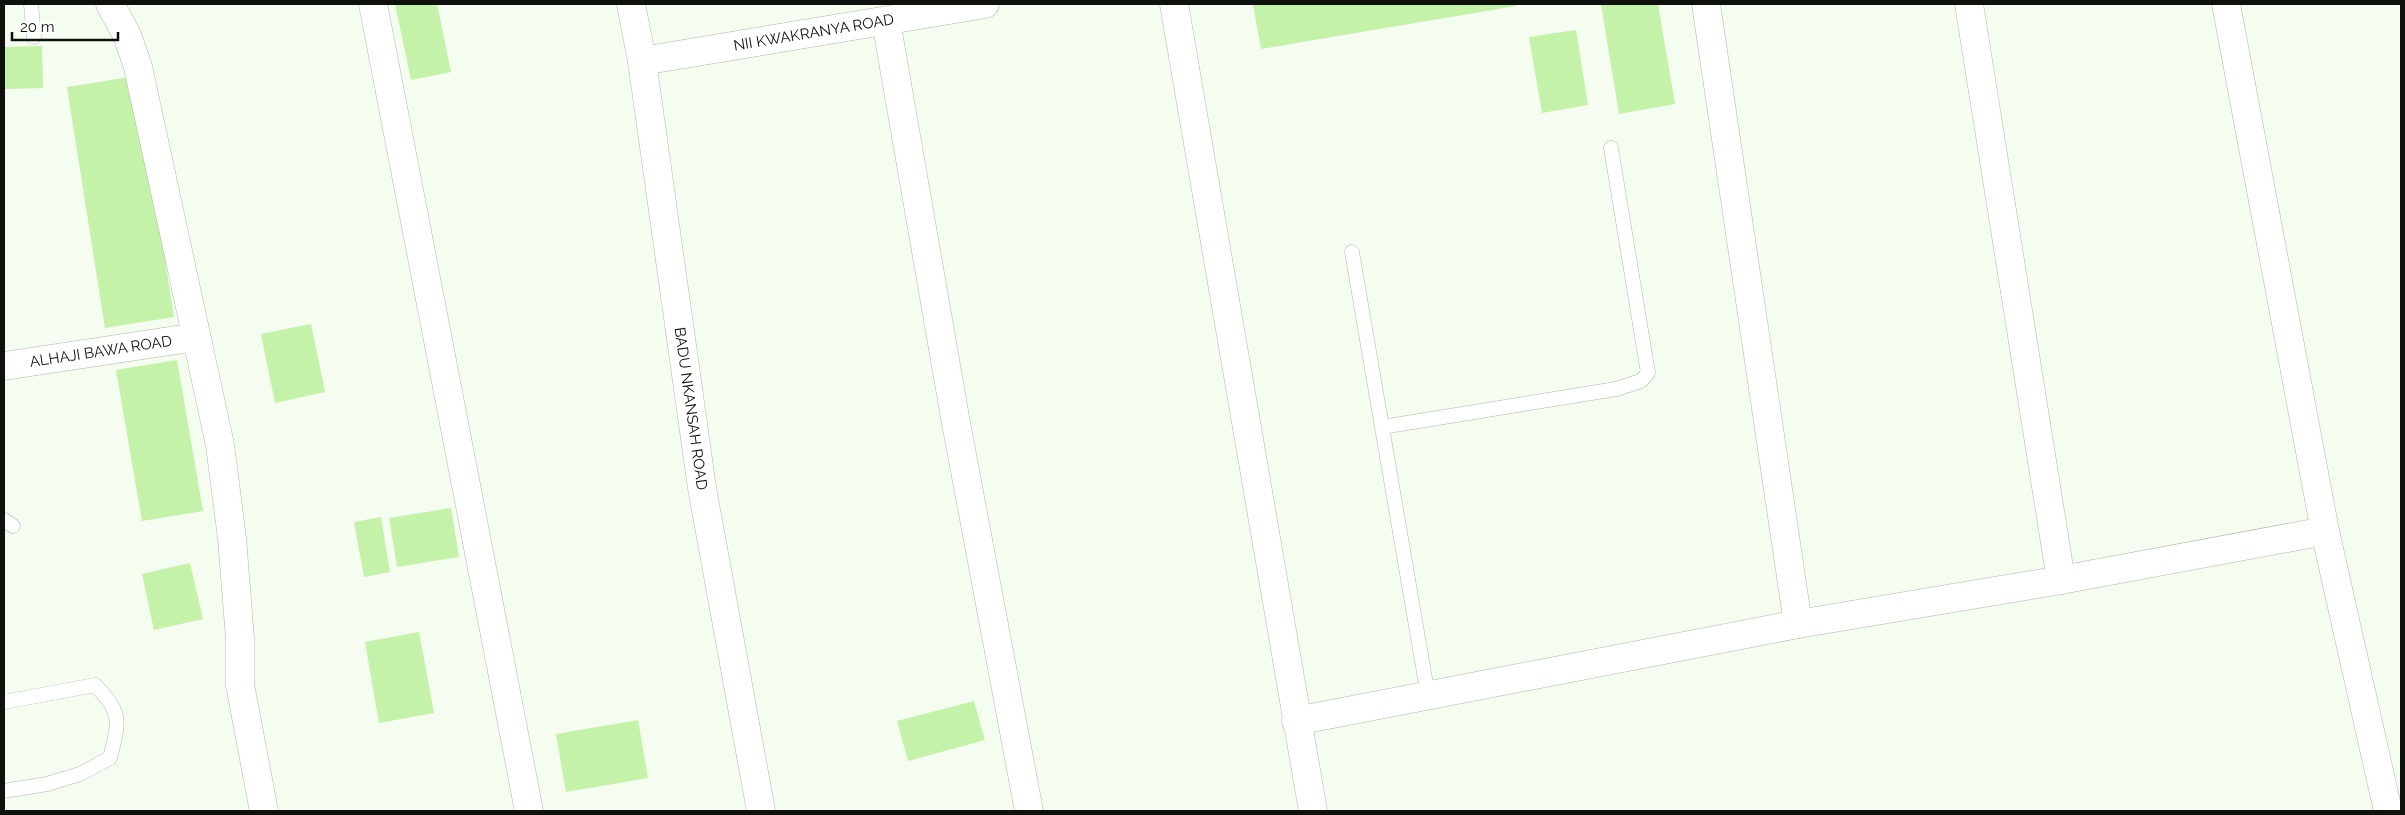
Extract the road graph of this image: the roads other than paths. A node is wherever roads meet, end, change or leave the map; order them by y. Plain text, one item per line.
1 (31, 4) edge
2 (110, 4) edge
3 (373, 4) edge
4 (631, 4) edge
5 (985, 4) edge
6 (1174, 4) edge
7 (1706, 4) edge
8 (1969, 4) edge
9 (2226, 4) edge
10 (886, 21) junction
11 (34, 37) dead end
12 (642, 61) junction
13 (1611, 148) dead end
14 (1352, 252) dead end
15 (196, 337) junction
16 (4, 366) edge
17 (1382, 427) junction
18 (2325, 532) junction
19 (2061, 580) junction
20 (1798, 624) junction
21 (1428, 696) junction
22 (4, 702) edge
23 (1296, 721) junction
24 (4, 790) edge
25 (264, 811) edge
26 (529, 811) edge
27 (761, 811) edge
28 (1029, 811) edge
29 (1313, 811) edge
30 (2388, 811) edge

1 - 11 lane
2 - 15 street
3 - 26 street
4 - 12 street, BADU NKANSAH ROAD
5 - 10 street, NII KWAKRANYA ROAD
6 - 23 street
7 - 20 street
8 - 19 street
9 - 18 street
10 - 12 street, NII KWAKRANYA ROAD
10 - 28 street
12 - 27 street, BADU NKANSAH ROAD
13 - 17 lane
14 - 17 lane
15 - 16 street, ALHAJI BAWA ROAD
15 - 25 street
17 - 21 lane
18 - 19 street
18 - 30 street
19 - 20 street
20 - 21 street
21 - 23 street
22 - 24 lane
23 - 29 street

